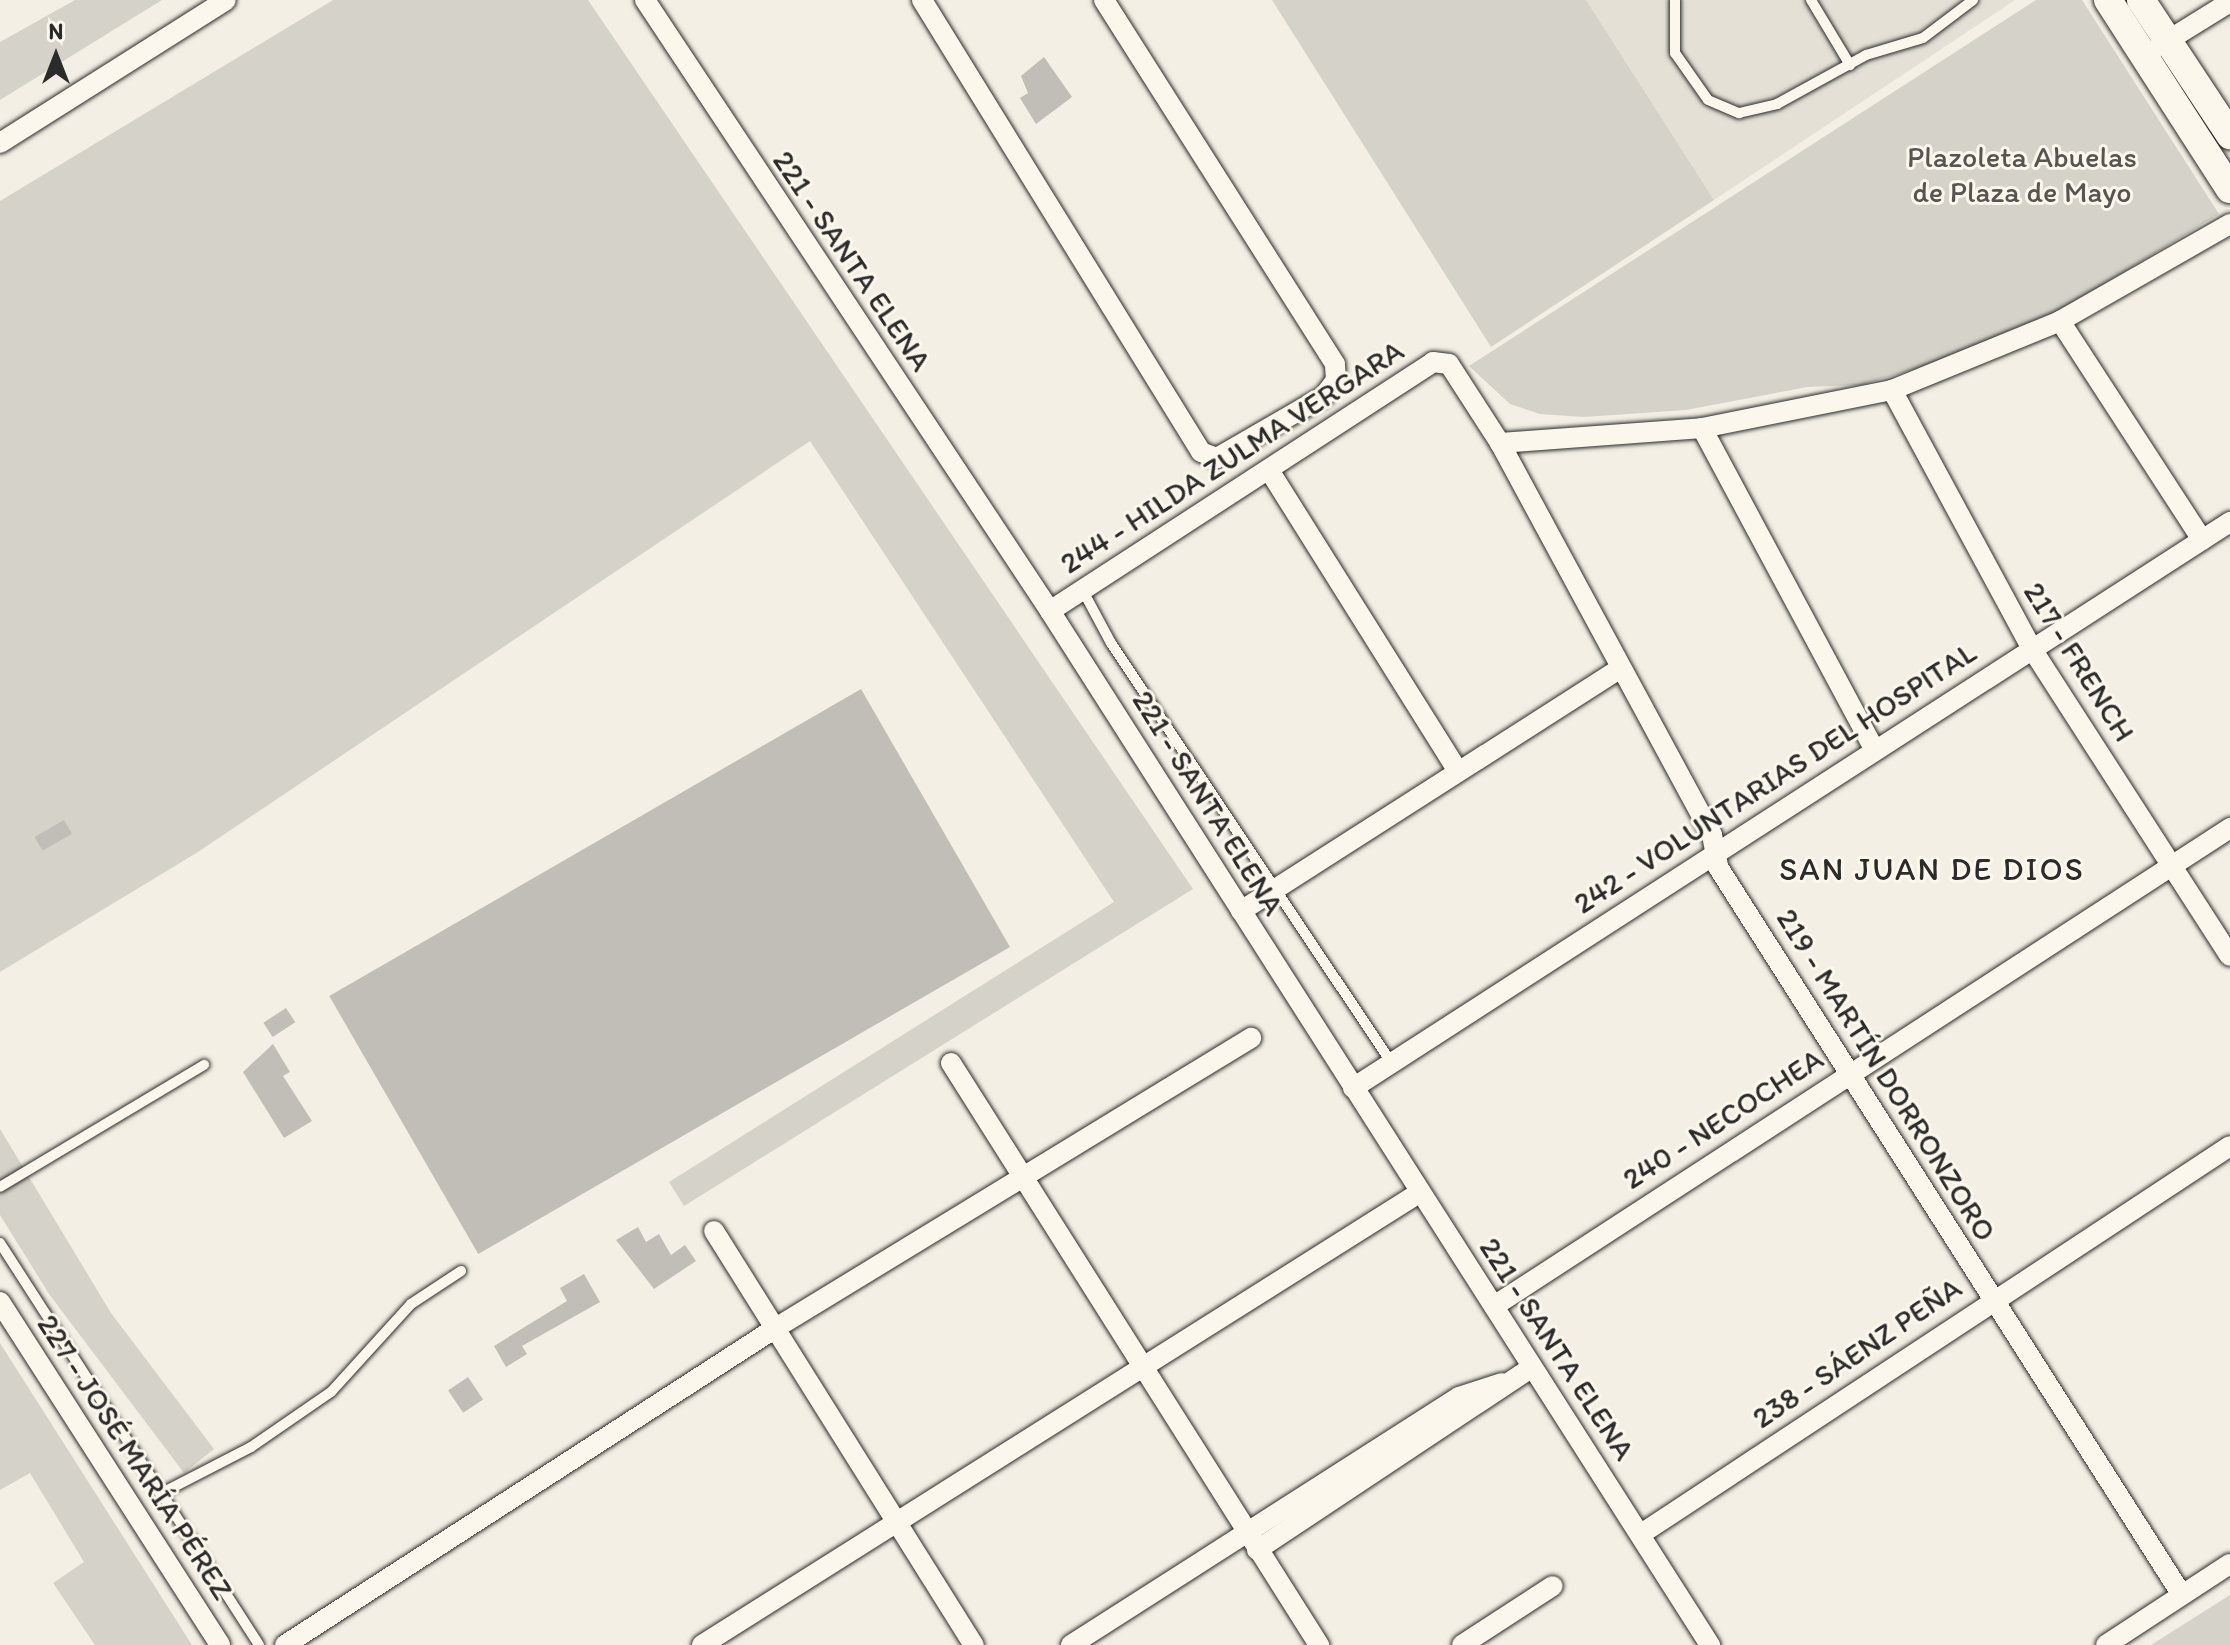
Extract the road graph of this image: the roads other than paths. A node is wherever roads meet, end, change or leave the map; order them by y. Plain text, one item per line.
1 (226, 0) edge
2 (645, 0) edge
3 (922, 0) edge
4 (1104, 0) edge
5 (1675, 0) edge
6 (1811, 0) edge
7 (1973, 0) edge
8 (2108, 0) edge
9 (2141, 0) edge
10 (2230, 2) edge
11 (2156, 48) junction
12 (1850, 65) junction
13 (2230, 135) edge
14 (0, 143) edge
15 (2230, 189) edge
16 (2230, 224) edge
17 (2060, 321) junction
18 (1449, 364) joint
19 (1892, 390) junction
20 (1702, 428) junction
21 (1500, 443) junction
22 (1269, 470) junction
23 (2230, 522) edge
24 (2202, 540) junction
25 (1082, 589) junction
26 (1050, 611) junction
27 (2032, 649) junction
28 (1618, 670) junction
29 (1874, 749) junction
30 (1456, 768) junction
31 (2230, 828) edge
32 (1715, 851) junction
33 (2173, 866) junction
34 (1275, 889) junction
35 (1241, 911) junction
36 (2230, 956) edge
37 (1251, 1038) dead end
38 (1391, 1062) junction
39 (951, 1063) dead end
40 (204, 1065) dead end
41 (1848, 1072) junction
42 (1353, 1088) junction
43 (2230, 1146) edge
44 (1023, 1178) junction
45 (0, 1187) edge
46 (1419, 1193) junction
47 (714, 1231) dead end
48 (0, 1243) edge
49 (461, 1271) dead end
50 (1992, 1299) junction
51 (0, 1302) edge
52 (1494, 1306) junction
53 (774, 1329) junction
54 (1142, 1367) junction
55 (1532, 1367) junction
56 (160, 1494) junction
57 (894, 1524) junction
58 (1641, 1534) junction
59 (1253, 1543) junction
60 (2230, 1564) edge
61 (1553, 1586) dead end
62 (2182, 1595) junction
63 (220, 1645) edge
64 (259, 1645) edge
65 (285, 1645) edge
66 (702, 1645) edge
67 (974, 1645) edge
68 (1071, 1645) edge
69 (1319, 1645) edge
70 (1462, 1645) edge
71 (1710, 1645) edge
72 (2106, 1645) edge

1 - 14 street
2 - 26 street, 221 - SANTA ELENA
3 - 4 street
5 - 12 lane
6 - 12 lane
7 - 12 lane
8 - 11 street
9 - 11 street
10 - 11 street
11 - 13 street
11 - 15 street
16 - 17 street
17 - 19 street
17 - 24 street
18 - 21 street, 219 - MARTÍN DORRONZORO
18 - 22 street, 244 - HILDA ZULMA VERGARA
19 - 20 street
19 - 27 street, 217 - FRENCH
20 - 21 street
20 - 29 street
21 - 28 street, 219 - MARTÍN DORRONZORO
22 - 25 street, 244 - HILDA ZULMA VERGARA
22 - 30 street
23 - 24 street, 242 - VOLUNTARIAS DEL HOSPITAL
24 - 27 street, 242 - VOLUNTARIAS DEL HOSPITAL
25 - 26 street, 244 - HILDA ZULMA VERGARA
25 - 34 lane, 221 - SANTA ELENA
26 - 35 street, 221 - SANTA ELENA
27 - 29 street, 242 - VOLUNTARIAS DEL HOSPITAL
27 - 33 street, 217 - FRENCH
28 - 30 street
28 - 32 street, 219 - MARTÍN DORRONZORO
29 - 32 street, 242 - VOLUNTARIAS DEL HOSPITAL
30 - 34 street
31 - 33 street, 240 - NECOCHEA
32 - 38 street, 242 - VOLUNTARIAS DEL HOSPITAL
32 - 41 street, 219 - MARTÍN DORRONZORO
33 - 36 street, 217 - FRENCH
33 - 41 street, 240 - NECOCHEA
34 - 35 street
34 - 38 lane, 221 - SANTA ELENA
35 - 42 street, 221 - SANTA ELENA
37 - 44 street
38 - 42 street, 242 - VOLUNTARIAS DEL HOSPITAL
39 - 44 street
40 - 45 lane
41 - 50 street, 219 - MARTÍN DORRONZORO
41 - 52 street, 240 - NECOCHEA
42 - 46 street, 221 - SANTA ELENA
43 - 50 street, 238 - SÁENZ PEÑA
44 - 53 street
44 - 54 street
46 - 52 street, 221 - SANTA ELENA
46 - 54 street
47 - 53 street
48 - 56 lane
49 - 56 lane
50 - 58 street, 238 - SÁENZ PEÑA
50 - 62 street, 219 - MARTÍN DORRONZORO
51 - 63 street, 227 - JOSÉ MARÍA PÉREZ
52 - 55 street, 221 - SANTA ELENA
53 - 57 street
53 - 65 street
54 - 57 street
54 - 59 street
55 - 58 street, 221 - SANTA ELENA
55 - 59 street
56 - 64 lane
57 - 66 street
57 - 67 street
58 - 71 street, 221 - SANTA ELENA
59 - 68 street
59 - 69 street
60 - 62 street
61 - 70 street
62 - 72 street

